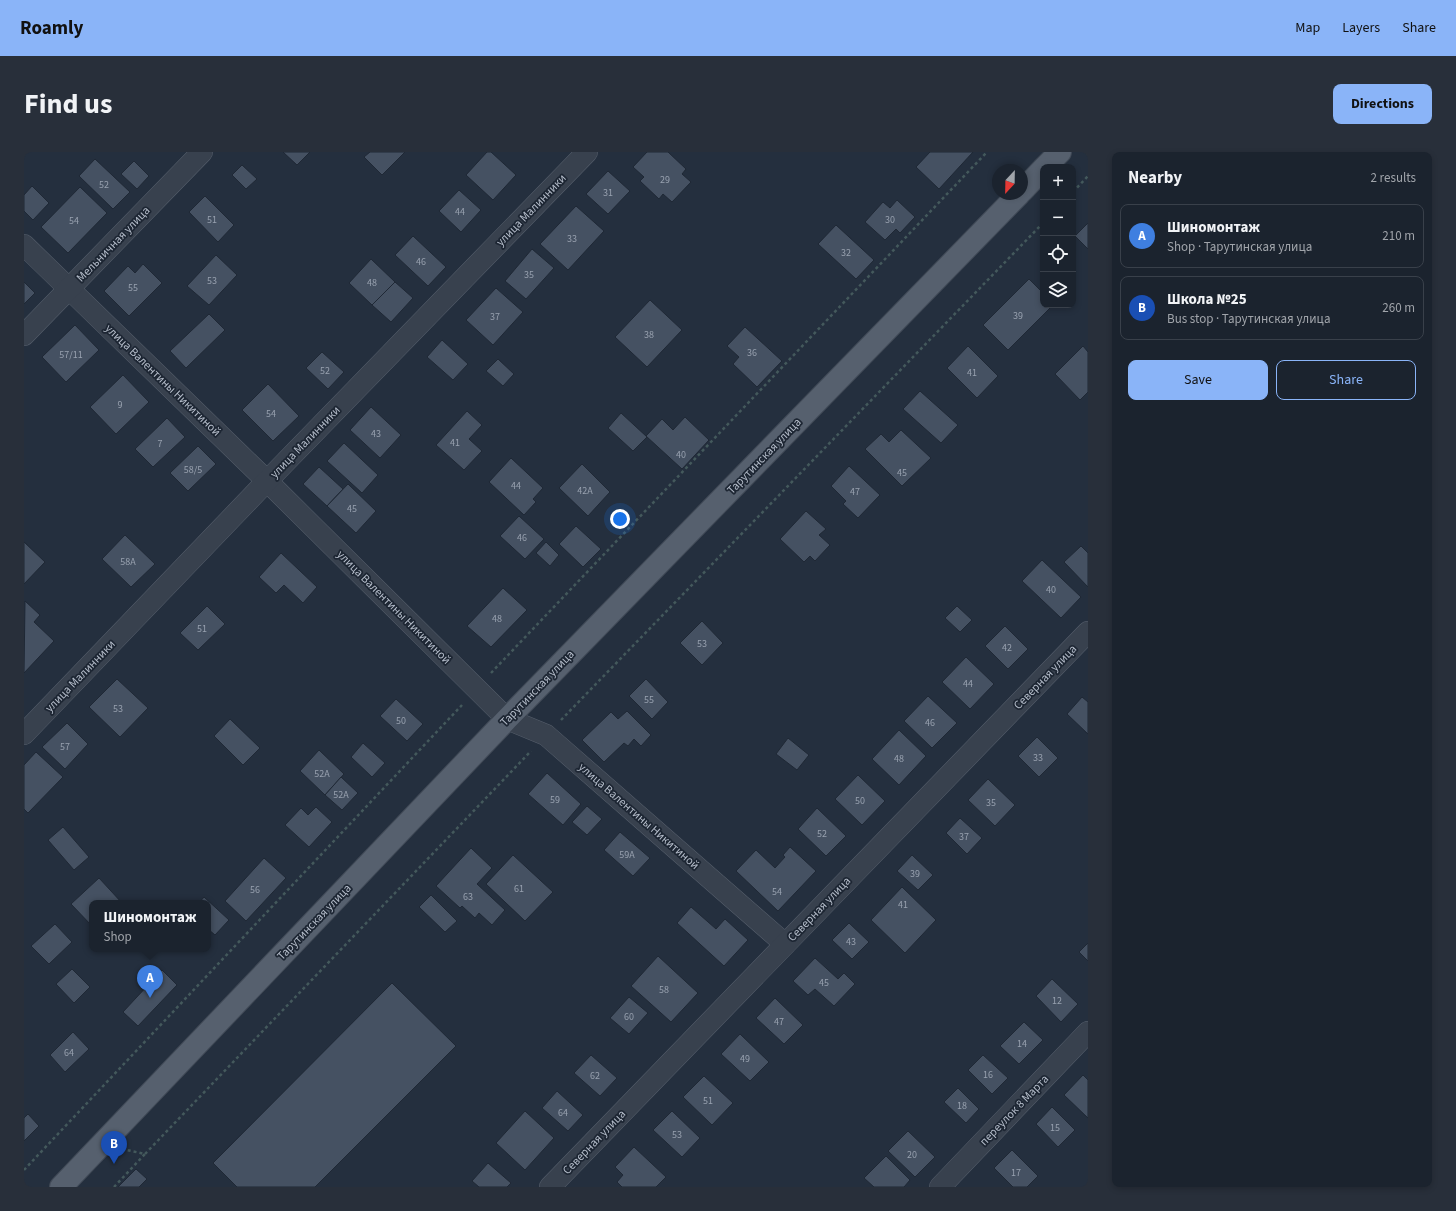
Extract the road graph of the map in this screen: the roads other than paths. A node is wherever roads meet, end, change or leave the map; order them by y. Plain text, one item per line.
1 (202, 152) edge
2 (587, 152) edge
3 (1060, 152) edge
4 (1048, 164) edge
5 (1040, 172) edge
6 (1028, 185) edge
7 (1013, 200) edge
8 (24, 245) edge
9 (70, 289) junction
10 (24, 335) edge
11 (267, 481) junction
12 (1088, 632) edge
13 (507, 719) junction
14 (24, 734) edge
15 (785, 944) junction
16 (1088, 1032) edge
17 (61, 1187) edge
18 (550, 1187) edge
19 (940, 1187) edge

1 - 9 street, Мельничная улица
2 - 11 street, улица Малинники
3 - 4 main road
5 - 6 main road
7 - 13 main road, Тарутинская улица
8 - 9 street, улица Валентины Никитиной
9 - 10 street, Мельничная улица
9 - 11 street, улица Валентины Никитиной
11 - 13 street, улица Валентины Никитиной
11 - 14 street, улица Малинники
12 - 15 street, Северная улица
13 - 15 street, улица Валентины Никитиной
13 - 17 main road, Тарутинская улица
15 - 18 street, Северная улица
16 - 19 street, переулок 8 Марта

